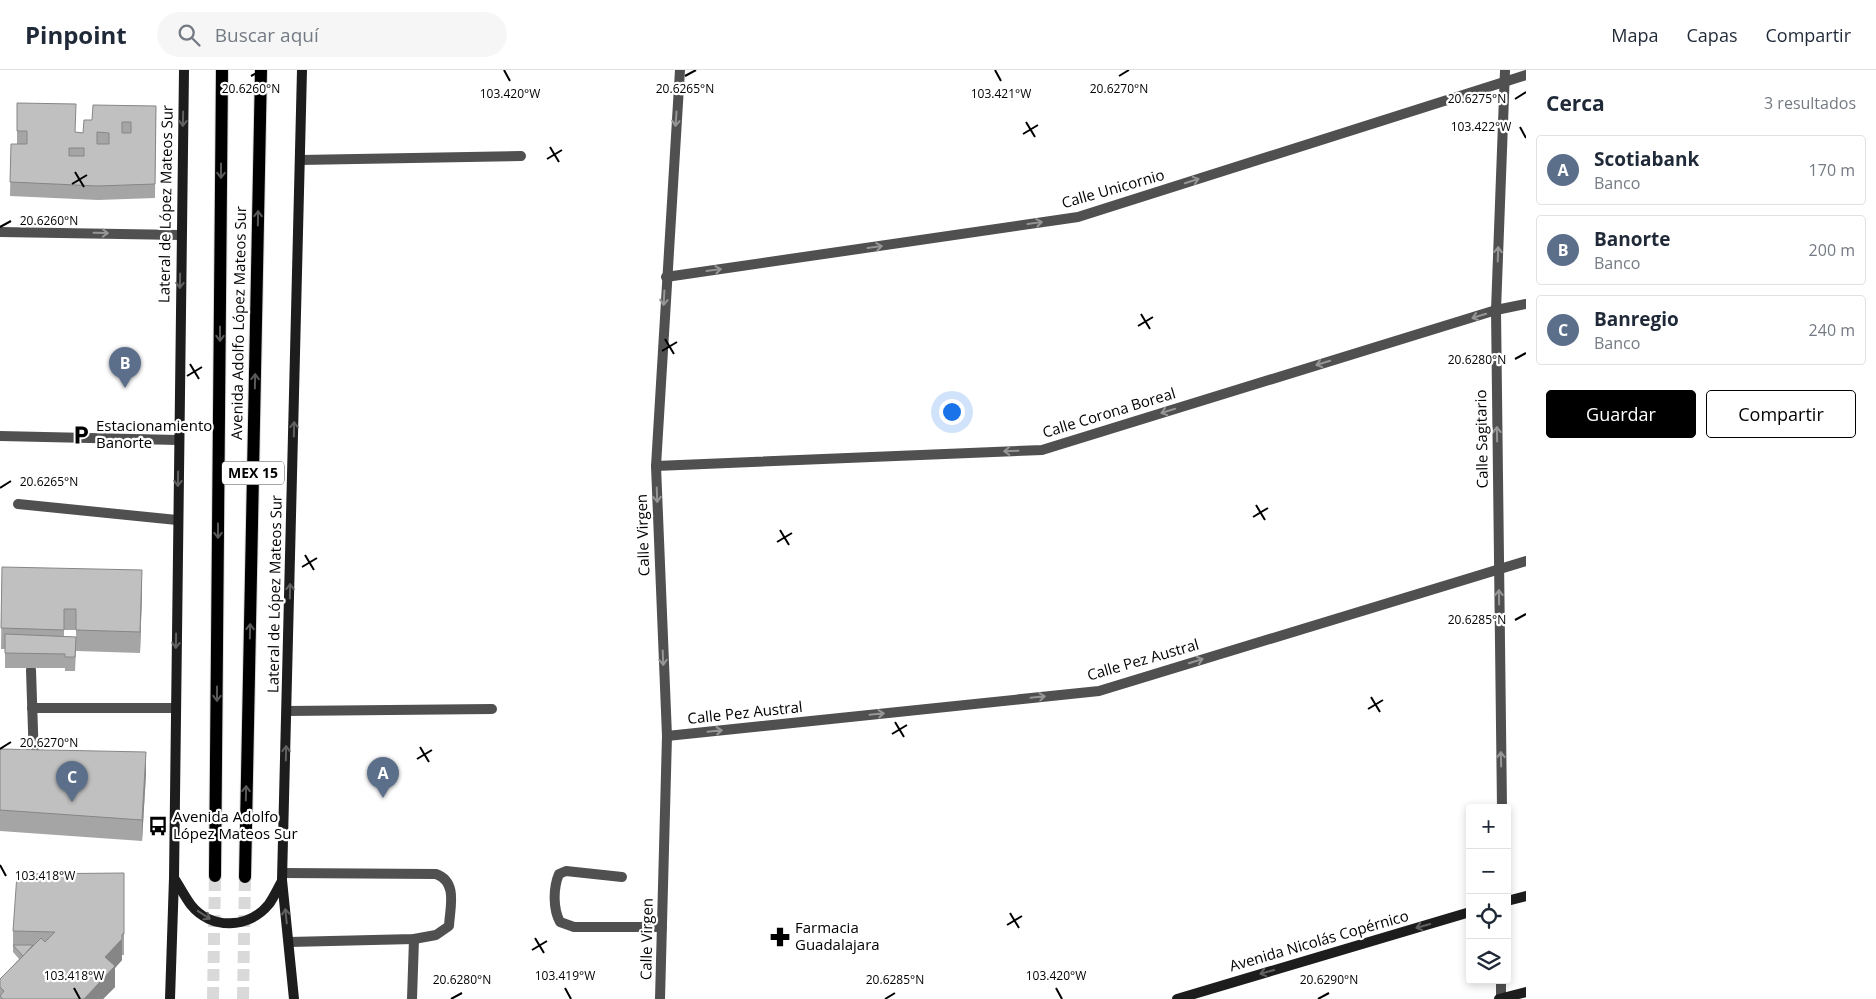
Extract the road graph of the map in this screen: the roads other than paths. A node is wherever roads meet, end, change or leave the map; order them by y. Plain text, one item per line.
1 (184, 70) edge
2 (222, 70) edge
3 (261, 70) edge
4 (302, 70) edge
5 (680, 70) edge
6 (1505, 75) edge
7 (1526, 75) edge
8 (521, 156) dead end
9 (300, 160) junction
10 (0, 232) edge
11 (181, 234) junction
12 (666, 277) junction
13 (1526, 304) edge
14 (1496, 310) junction
15 (0, 436) edge
16 (178, 440) junction
17 (656, 466) junction
18 (18, 504) dead end
19 (177, 520) junction
20 (1526, 561) edge
21 (1499, 568) junction
22 (31, 670) dead end
23 (32, 708) junction
24 (175, 708) junction
25 (492, 709) dead end
26 (287, 711) junction
27 (667, 736) junction
28 (34, 761) edge
29 (1502, 804) edge
30 (215, 876) tunnel mouth
31 (245, 877) tunnel mouth
32 (283, 877) junction
33 (622, 877) dead end
34 (174, 878) junction
35 (1526, 896) edge
36 (1511, 900) edge
37 (1466, 913) edge
38 (662, 927) junction
39 (414, 939) junction
40 (289, 942) junction
41 (1501, 984) edge
42 (1526, 992) edge
43 (170, 999) edge
44 (294, 999) edge
45 (412, 999) edge
46 (660, 999) edge
47 (1177, 999) edge
48 (1500, 999) edge

1 -> 11 main road, Lateral de López Mateos Sur
2 -> 30 main road, Avenida Adolfo López Mateos Sur / MEX 15
31 -> 3 main road, Avenida Adolfo López Mateos Sur / MEX 15
4 - 9 main road, Lateral de López Mateos Sur
5 -> 12 street, Calle Virgen
6 - 7 street, Calle Unicornio
12 -> 6 street, Calle Unicornio
14 -> 6 street, Calle Sagitario
8 - 9 street
26 -> 9 main road, Lateral de López Mateos Sur
10 -> 11 street
11 -> 16 main road, Lateral de López Mateos Sur
12 -> 17 street, Calle Virgen
13 - 14 street, Calle Corona Boreal
14 -> 17 street, Calle Corona Boreal
21 -> 14 street, Calle Sagitario
15 - 16 street
16 -> 19 main road, Lateral de López Mateos Sur
17 -> 27 street, Calle Virgen
18 - 19 street
19 -> 24 main road, Lateral de López Mateos Sur
20 - 21 street, Calle Pez Austral
27 -> 21 street, Calle Pez Austral
29 -> 21 street, Calle Sagitario
22 - 23 street
23 - 24 street
23 - 28 street
24 - 34 main road, Lateral de López Mateos Sur
25 - 26 street
32 -> 26 main road, Lateral de López Mateos Sur
27 - 38 street, Calle Virgen
34 -> 32 main road
32 - 39 street
40 -> 32 main road, Lateral de López Mateos Sur
33 - 38 street
34 - 43 main road, Lateral de López Mateos Sur
35 - 36 main road
37 -> 47 main road, Avenida Nicolás Copérnico
38 - 46 street, Calle Virgen
39 - 40 street
39 - 45 street
40 - 44 main road, Lateral de López Mateos Sur
41 - 48 street
42 - 48 main road

